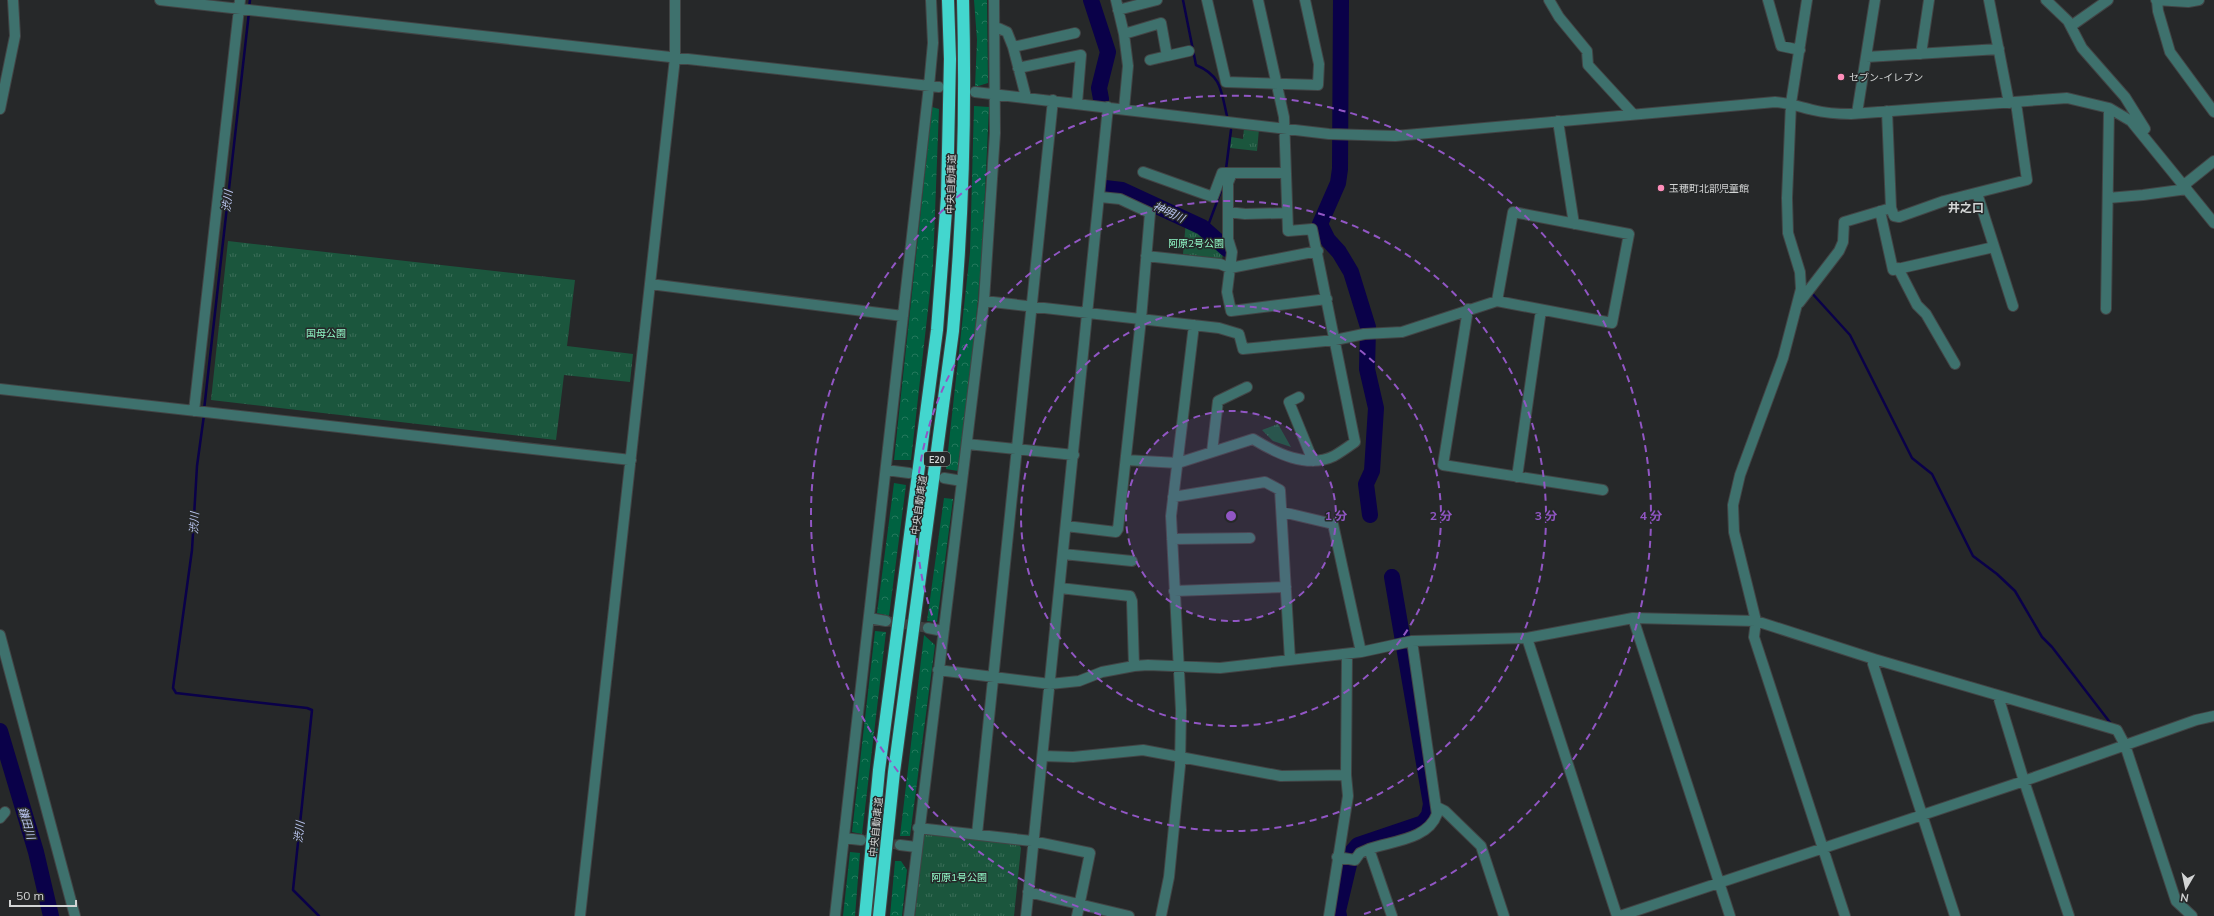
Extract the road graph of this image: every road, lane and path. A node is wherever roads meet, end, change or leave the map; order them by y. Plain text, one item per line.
1 (12, 0) edge
2 (160, 0) edge
3 (675, 0) edge
4 (931, 0) edge
5 (948, 0) edge
6 (963, 0) edge
7 (994, 0) edge
8 (1158, 0) edge
9 (1209, 0) edge
10 (1258, 0) edge
11 (1305, 0) edge
12 (1549, 0) edge
13 (1768, 0) edge
14 (1807, 0) edge
15 (1875, 0) edge
16 (1930, 0) edge
17 (1989, 0) edge
18 (2046, 0) edge
19 (2108, 0) edge
20 (2156, 0) edge
21 (2198, 0) edge
22 (1117, 5) edge
23 (241, 6) edge
24 (2071, 26) junction
25 (996, 27) junction
26 (1075, 33) dead end
27 (1124, 34) junction
28 (1013, 47) junction
29 (1999, 49) junction
30 (1800, 50) junction
31 (1190, 51) dead end
32 (1921, 54) junction
33 (1167, 56) junction
34 (1866, 57) junction
35 (675, 58) junction
36 (1150, 60) dead end
37 (1018, 68) junction
38 (1275, 84) junction
39 (934, 87) junction
40 (975, 92) dead end
41 (995, 94) junction
42 (1026, 97) junction
43 (1053, 100) junction
44 (1077, 103) junction
45 (1791, 103) junction
46 (2012, 103) junction
47 (1108, 107) junction
48 (1124, 108) junction
49 (2109, 108) junction
50 (0, 109) edge
51 (1887, 111) junction
52 (2214, 112) edge
53 (1857, 113) junction
54 (1633, 114) junction
55 (1558, 121) junction
56 (1283, 129) junction
57 (2150, 142) junction
58 (2214, 161) edge
59 (1143, 172) dead end
60 (1232, 173) junction
61 (1286, 173) junction
62 (2185, 187) junction
63 (1976, 193) junction
64 (1100, 197) junction
65 (2108, 198) junction
66 (1891, 208) junction
67 (1880, 211) junction
68 (1228, 212) junction
69 (1287, 213) junction
70 (2214, 223) edge
71 (1574, 224) junction
72 (1994, 247) junction
73 (1318, 251) junction
74 (1146, 256) junction
75 (1230, 268) junction
76 (1898, 268) junction
77 (650, 284) junction
78 (1327, 299) junction
79 (984, 301) junction
80 (1496, 301) junction
81 (1798, 304) junction
82 (2013, 306) dead end
83 (1032, 307) junction
84 (1468, 309) junction
85 (2106, 309) dead end
86 (1541, 310) junction
87 (1088, 313) junction
88 (903, 316) junction
89 (1141, 319) junction
90 (1194, 325) junction
91 (1335, 340) junction
92 (1955, 364) dead end
93 (1248, 387) dead end
94 (0, 390) edge
95 (1299, 397) dead end
96 (196, 411) junction
97 (967, 444) junction
98 (1018, 449) junction
99 (1212, 452) junction
100 (1074, 455) junction
101 (630, 460) junction
102 (1126, 460) junction
103 (1313, 461) junction
104 (1178, 463) junction
105 (886, 470) junction
106 (909, 474) dead end
107 (1518, 477) junction
108 (944, 478) dead end
109 (962, 481) junction
110 (1603, 490) dead end
111 (1173, 497) junction
112 (1282, 512) junction
113 (1066, 526) junction
114 (1250, 538) dead end
115 (1172, 539) junction
116 (1064, 554) junction
117 (1132, 561) dead end
118 (1286, 587) junction
119 (1060, 588) junction
120 (1174, 591) junction
121 (869, 618) junction
122 (1633, 618) junction
123 (886, 621) tunnel mouth
124 (1756, 621) junction
125 (928, 628) tunnel mouth
126 (943, 631) junction
127 (0, 635) edge
128 (1527, 638) junction
129 (1407, 642) junction
130 (1361, 652) junction
131 (1347, 654) junction
132 (1874, 659) junction
133 (1290, 660) junction
134 (1134, 666) junction
135 (1179, 667) junction
136 (938, 670) junction
137 (994, 676) junction
138 (1050, 684) junction
139 (1998, 696) junction
140 (2214, 716) edge
141 (2125, 745) junction
142 (1043, 756) junction
143 (1179, 756) junction
144 (1346, 775) junction
145 (2024, 781) junction
146 (1437, 807) junction
147 (1922, 815) junction
148 (918, 828) junction
149 (977, 834) junction
150 (844, 838) junction
151 (861, 840) tunnel mouth
152 (1032, 841) junction
153 (900, 845) tunnel mouth
154 (916, 847) junction
155 (1822, 848) junction
156 (1369, 849) junction
157 (1338, 857) junction
158 (1719, 883) junction
159 (1028, 892) junction
160 (1078, 903) junction
161 (74, 916) edge
162 (580, 916) edge
163 (835, 916) edge
164 (865, 916) edge
165 (879, 916) edge
166 (909, 916) edge
167 (1026, 916) edge
168 (1077, 916) edge
169 (1129, 916) edge
170 (1161, 916) edge
171 (1329, 916) edge
172 (1392, 916) edge
173 (1504, 916) edge
174 (1619, 916) edge
175 (1730, 916) edge
176 (1845, 916) edge
177 (1955, 916) edge
178 (2069, 916) edge
179 (2192, 916) edge

1 - 50 street
2 - 23 street
3 - 35 street
4 - 39 street
5 - 164 highway, 中央自動車道 / E20
6 - 165 highway, 中央自動車道 / E20
7 - 25 street
8 - 22 street
9 - 38 street
10 - 38 street
11 - 38 street
12 - 54 street
13 - 30 street
14 - 30 street
15 - 34 street
16 - 32 street
17 - 29 street
18 - 24 street
19 - 24 street
20 - 21 street
20 - 52 street
22 - 27 street
23 - 35 street
23 - 96 street
24 - 57 street
25 - 28 street
25 - 41 street
26 - 28 street
27 - 33 street
27 - 48 street
28 - 37 street
29 - 32 street
29 - 46 street
30 - 45 street
31 - 33 street
32 - 34 street
33 - 36 street
34 - 53 street
35 - 39 street
35 - 77 street
37 - 42 street
37 - 44 street
38 - 56 street
39 - 88 street
40 - 41 street
41 - 42 street
41 - 79 street
42 - 43 street
43 - 44 street
43 - 83 street
44 - 47 street
45 - 53 street
45 - 54 street
45 - 81 street
46 - 49 street
46 - 51 street
46 - 63 street
47 - 48 street
47 - 64 street
48 - 56 street
49 - 57 street
49 - 65 street
51 - 53 street
51 - 66 street
54 - 55 street
55 - 56 street
55 - 71 street
56 - 61 street
57 - 62 street
58 - 62 street
59 - 60 street
60 - 61 street
60 - 68 street
61 - 69 street
62 - 65 street
62 - 70 street
63 - 66 street
63 - 72 street
64 - 74 street
64 - 87 street
65 - 85 street
66 - 67 street
67 - 76 street
67 - 81 street
68 - 69 street
68 - 75 street
69 - 73 street
71 - 80 street
71 - 86 street
72 - 76 street
72 - 82 street
73 - 75 street
73 - 78 street
74 - 75 street
74 - 89 street
75 - 78 street
76 - 92 street
77 - 88 street
77 - 101 street
78 - 91 street
79 - 83 street
79 - 97 street
80 - 84 street
80 - 86 street
81 - 124 street
83 - 87 street
83 - 98 street
84 - 91 street
84 - 107 street
86 - 107 street
87 - 89 street
87 - 100 street
88 - 105 street
89 - 90 street
89 - 102 street
90 - 91 street
90 - 104 street
91 - 103 street
93 - 99 street
94 - 96 street
95 - 103 street
96 - 101 street
97 - 98 street
97 - 109 street
98 - 100 street
98 - 137 street
99 - 103 street
99 - 104 street
100 - 113 street
101 - 162 street
102 - 104 street
102 - 113 street
104 - 111 street
105 - 106 street
105 - 121 street
107 - 110 street
108 - 109 street
109 - 126 street
111 - 112 street
111 - 115 street
112 - 118 street
112 - 130 street
113 - 116 street
114 - 115 street
115 - 120 street
116 - 117 street
116 - 119 street
118 - 120 street
118 - 133 street
119 - 134 street
119 - 138 street
120 - 135 street
121 - 123 street
121 - 150 street
122 - 124 street
122 - 128 street
122 - 158 street
124 - 132 street
124 - 155 street
125 - 126 street
126 - 136 street
127 - 161 street
128 - 129 street
128 - 174 street
129 - 130 street
129 - 146 street
130 - 131 street
131 - 133 street
131 - 144 street
132 - 139 street
132 - 147 street
133 - 135 street
134 - 135 street
134 - 138 street
135 - 143 street
136 - 137 street
136 - 148 street
137 - 138 street
137 - 149 street
138 - 142 street
139 - 141 street
139 - 145 street
140 - 141 street
141 - 145 street
141 - 179 street
142 - 143 street
142 - 152 street
143 - 144 street
143 - 170 street
144 - 157 street
145 - 147 street
145 - 178 street
146 - 156 street
146 - 173 street
147 - 155 street
147 - 177 street
148 - 149 street
148 - 154 street
149 - 152 street
150 - 151 street
150 - 163 street
152 - 159 street
152 - 160 street
153 - 154 street
154 - 166 street
155 - 158 street
155 - 176 street
156 - 157 street
156 - 172 street
157 - 171 street
158 - 174 street
158 - 175 street
159 - 160 street
159 - 167 street
160 - 168 street
160 - 169 street

